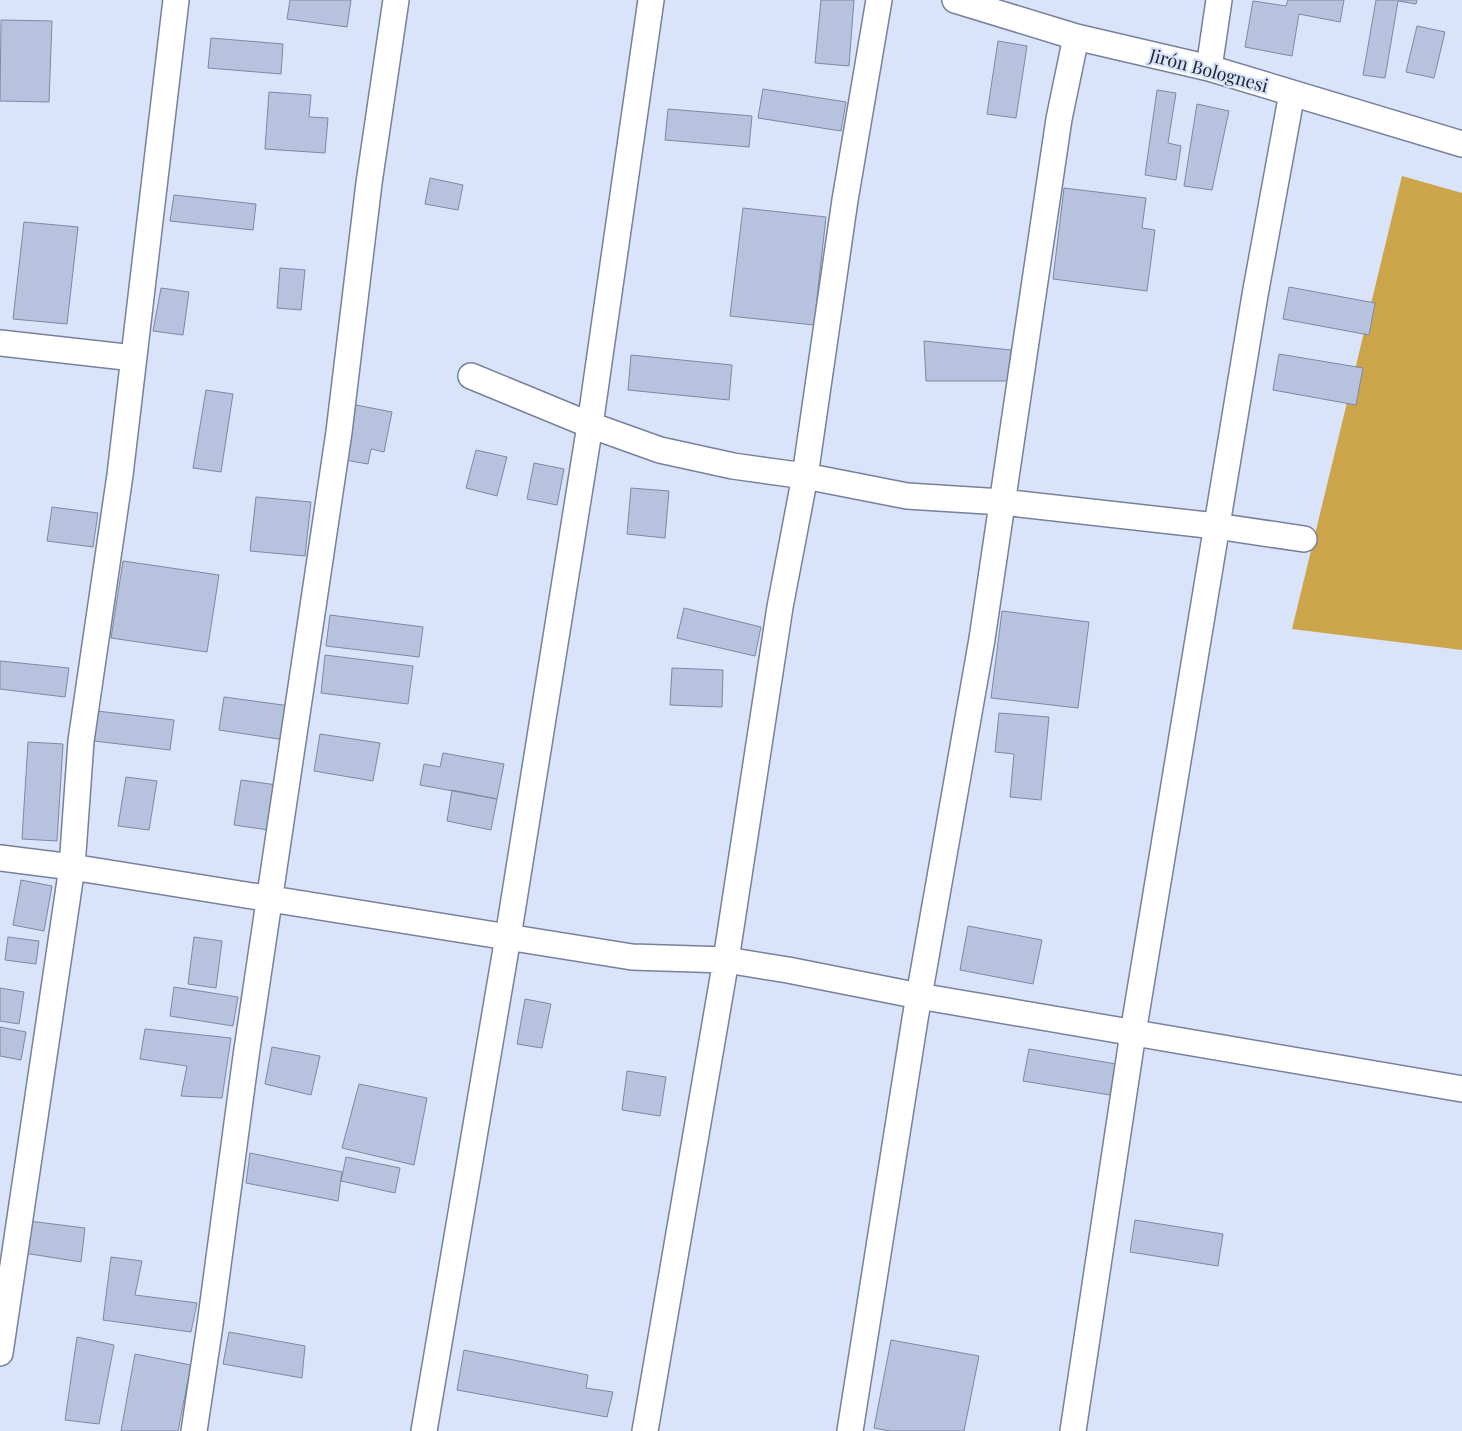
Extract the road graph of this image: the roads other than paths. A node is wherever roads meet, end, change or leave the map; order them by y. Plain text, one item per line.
1 (176, 0) edge
2 (396, 0) edge
3 (651, 0) edge
4 (879, 0) edge
5 (955, 0) edge
6 (1219, 0) edge
7 (1076, 37) junction
8 (1209, 68) junction
9 (1292, 93) junction
10 (1462, 144) edge
11 (0, 343) edge
12 (134, 358) junction
13 (471, 376) dead end
14 (590, 425) junction
15 (805, 476) junction
16 (1002, 502) junction
17 (1216, 526) junction
18 (1304, 539) dead end
19 (0, 858) edge
20 (72, 867) junction
21 (270, 899) junction
22 (508, 937) junction
23 (726, 960) junction
24 (918, 996) junction
25 (1133, 1033) junction
26 (1462, 1089) edge
27 (0, 1353) edge
28 (194, 1431) edge
29 (424, 1431) edge
30 (646, 1431) edge
31 (850, 1431) edge
32 (1073, 1431) edge

1 - 12 street
2 - 21 street
3 - 14 street
4 - 15 street
5 - 7 street, Jirón Bolognesi
6 - 8 street
7 - 8 street, Jirón Bolognesi
7 - 16 street
8 - 9 street, Jirón Bolognesi
9 - 10 street, Jirón Bolognesi
9 - 17 street
11 - 12 street
12 - 20 street
13 - 14 street
14 - 15 street
14 - 22 street
15 - 16 street
15 - 23 street
16 - 17 street
16 - 24 street
17 - 18 street
17 - 25 street
19 - 20 street
20 - 21 street
20 - 27 street
21 - 22 street
21 - 28 street
22 - 23 street
22 - 29 street
23 - 24 street
23 - 30 street
24 - 25 street
24 - 31 street
25 - 26 street
25 - 32 street

